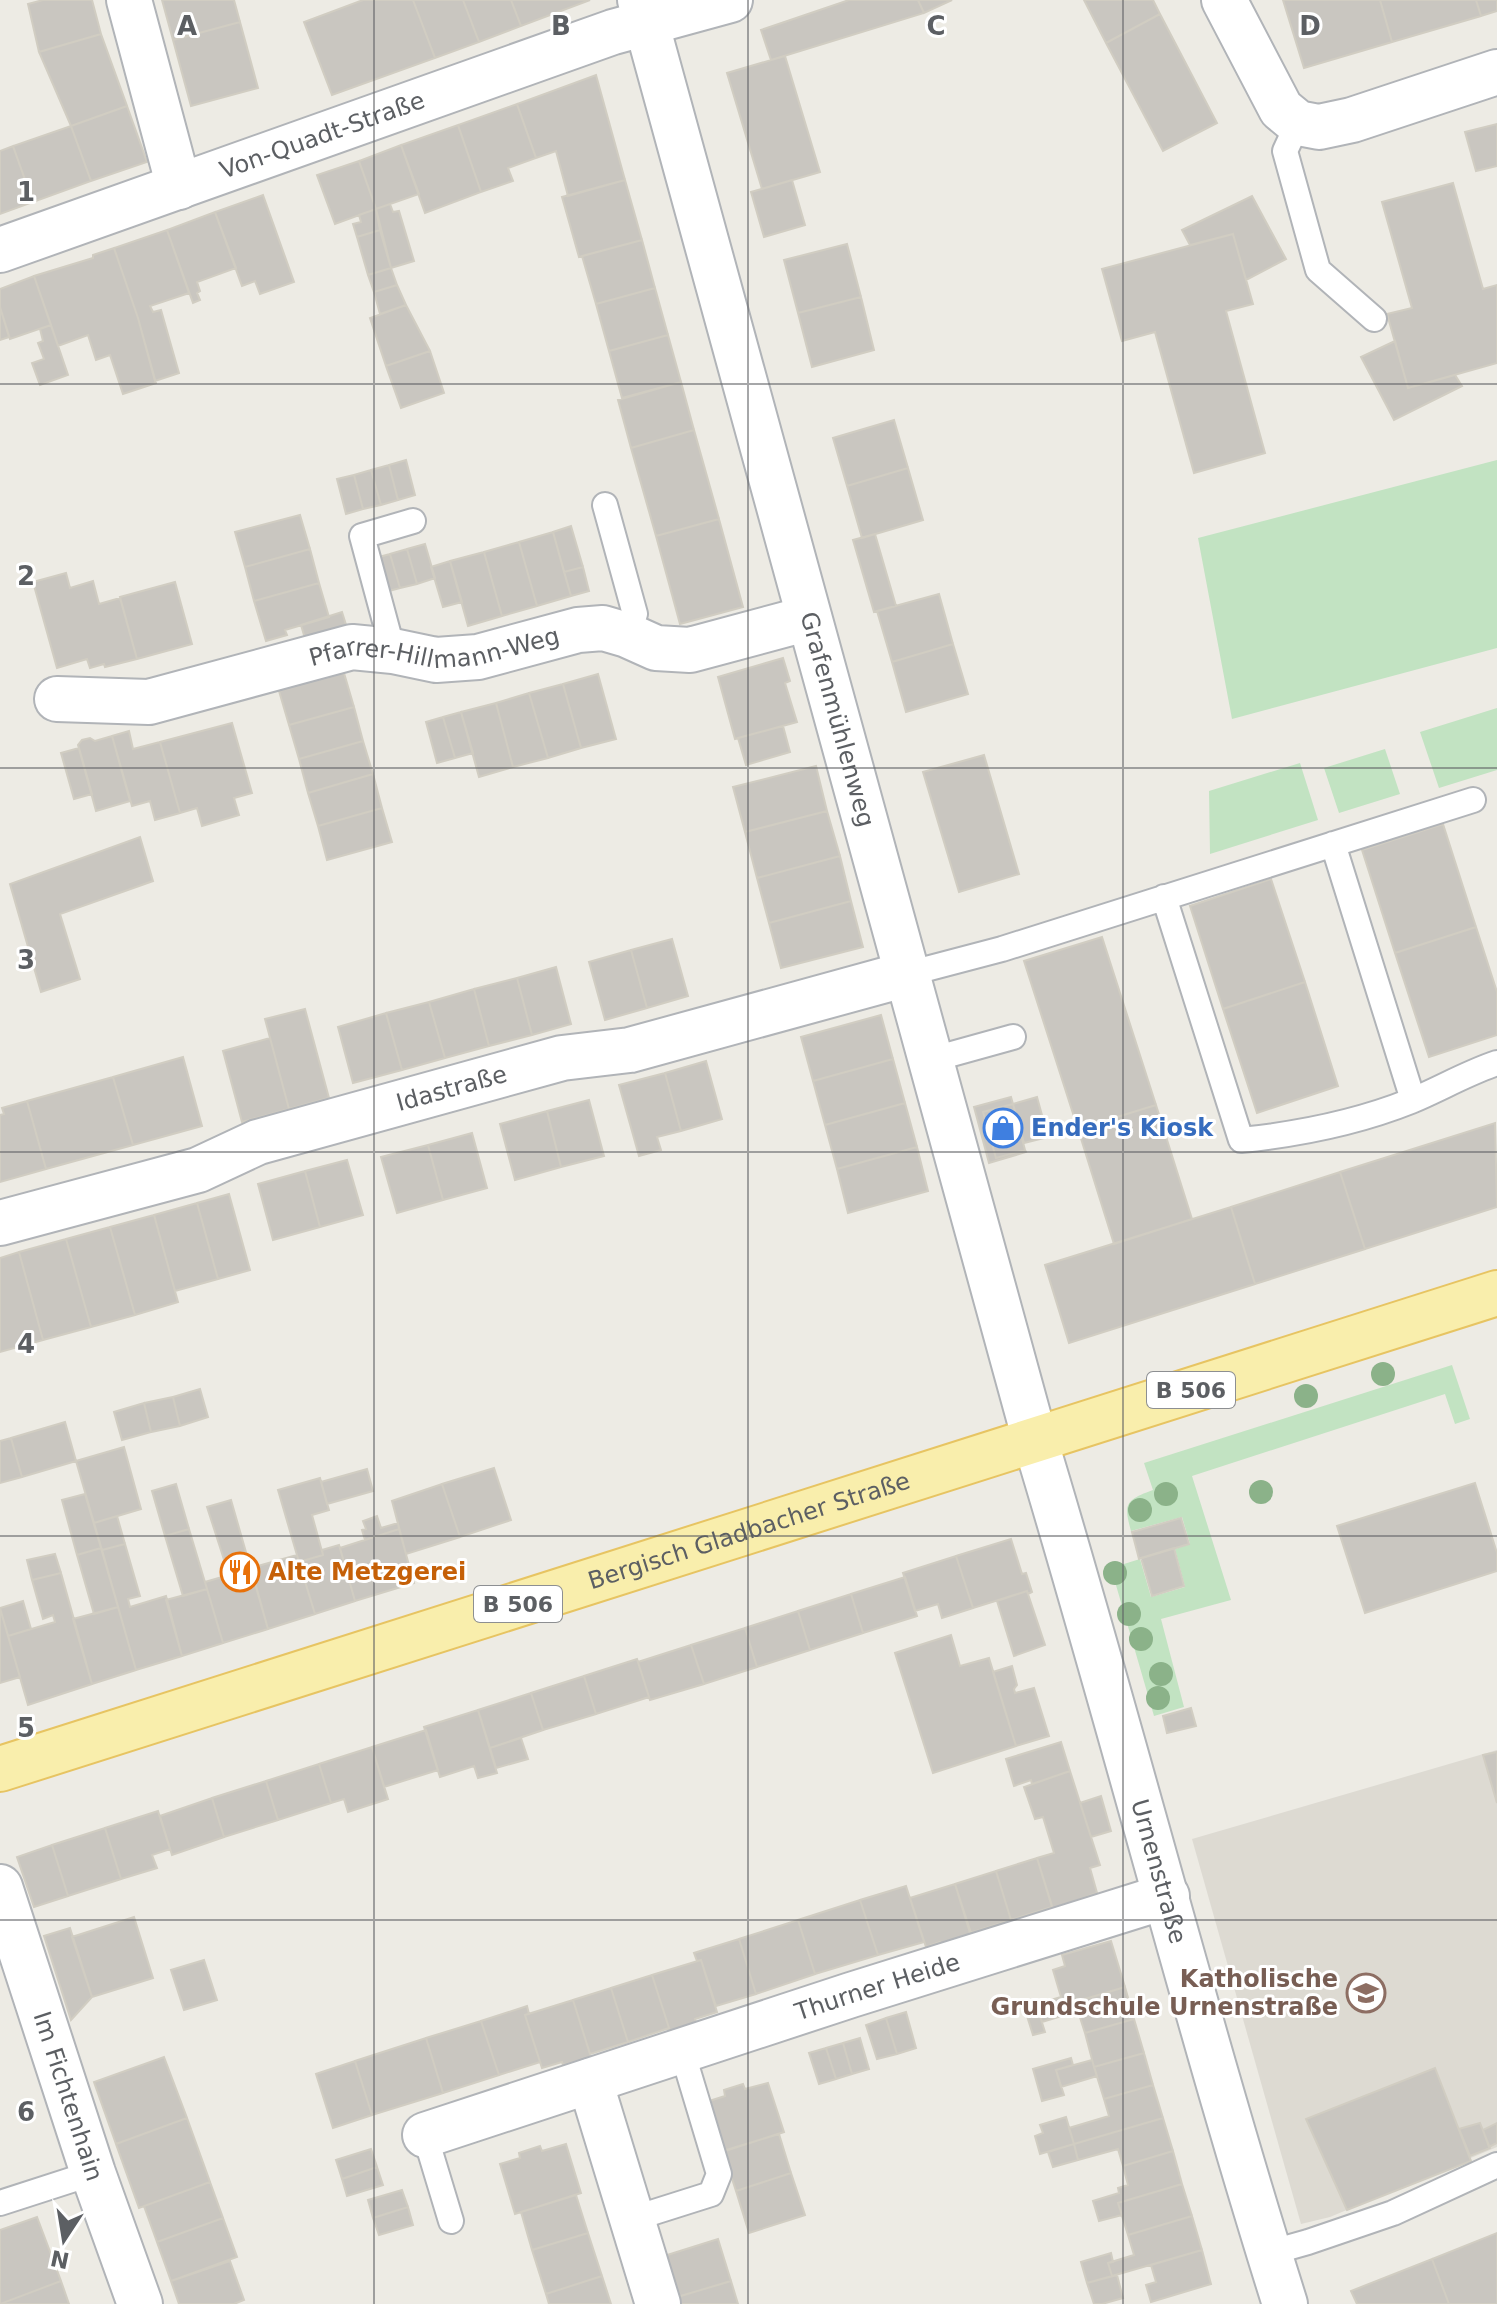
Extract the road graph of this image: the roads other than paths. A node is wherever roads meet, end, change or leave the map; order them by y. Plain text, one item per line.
1 (129, 0) edge
2 (730, 0) edge
3 (1224, 0) edge
4 (643, 12) edge
5 (1497, 72) edge
6 (1308, 125) junction
7 (179, 187) junction
8 (0, 250) edge
9 (1374, 319) dead end
10 (605, 505) dead end
11 (413, 521) dead end
12 (809, 618) junction
13 (627, 635) junction
14 (393, 651) junction
15 (57, 699) dead end
16 (1473, 800) dead end
17 (1333, 844) junction
18 (1164, 897) junction
19 (907, 974) junction
20 (1013, 1037) dead end
21 (930, 1060) junction
22 (1497, 1063) edge
23 (1413, 1100) junction
24 (0, 1223) edge
25 (1497, 1293) edge
26 (1035, 1440) junction
27 (0, 1769) edge
28 (0, 1887) edge
29 (1167, 1896) junction
30 (682, 2051) junction
31 (590, 2081) junction
32 (425, 2135) joint
33 (1497, 2165) edge
34 (93, 2173) junction
35 (0, 2203) edge
36 (632, 2219) junction
37 (451, 2221) dead end
38 (1269, 2253) junction
39 (140, 2304) edge
40 (658, 2304) edge
41 (1285, 2304) edge

1 - 7 street
2 - 4 street, Von-Quadt-Straße
3 - 6 street
4 - 7 street, Von-Quadt-Straße
4 - 12 street, Grafenmühlenweg
5 - 6 street
6 - 9 lane
7 - 8 street, Von-Quadt-Straße
10 - 13 lane
11 - 14 lane
12 - 13 street, Pfarrer-Hillmann-Weg
12 - 19 street, Grafenmühlenweg
13 - 14 street, Pfarrer-Hillmann-Weg
14 - 15 street, Pfarrer-Hillmann-Weg
16 - 17 lane
17 - 18 lane
17 - 23 lane
18 - 19 lane
18 - 23 lane
19 - 21 street, Grafenmühlenweg
19 - 24 street, Idastraße
20 - 21 lane
21 - 26 street, Grafenmühlenweg
22 - 23 lane
25 - 26 main road, Bergisch Gladbacher Straße / B 506
26 - 27 main road, Bergisch Gladbacher Straße / B 506
26 - 29 street, Urnenstraße
28 - 34 street, Im Fichtenhain
29 - 30 street, Thurner Heide
29 - 38 street, Urnenstraße
30 - 31 street, Thurner Heide
30 - 36 lane
31 - 32 street, Thurner Heide
31 - 36 street
32 - 37 lane
33 - 38 lane
34 - 35 lane
34 - 39 street, Im Fichtenhain
36 - 40 street
38 - 41 street, Urnenstraße

